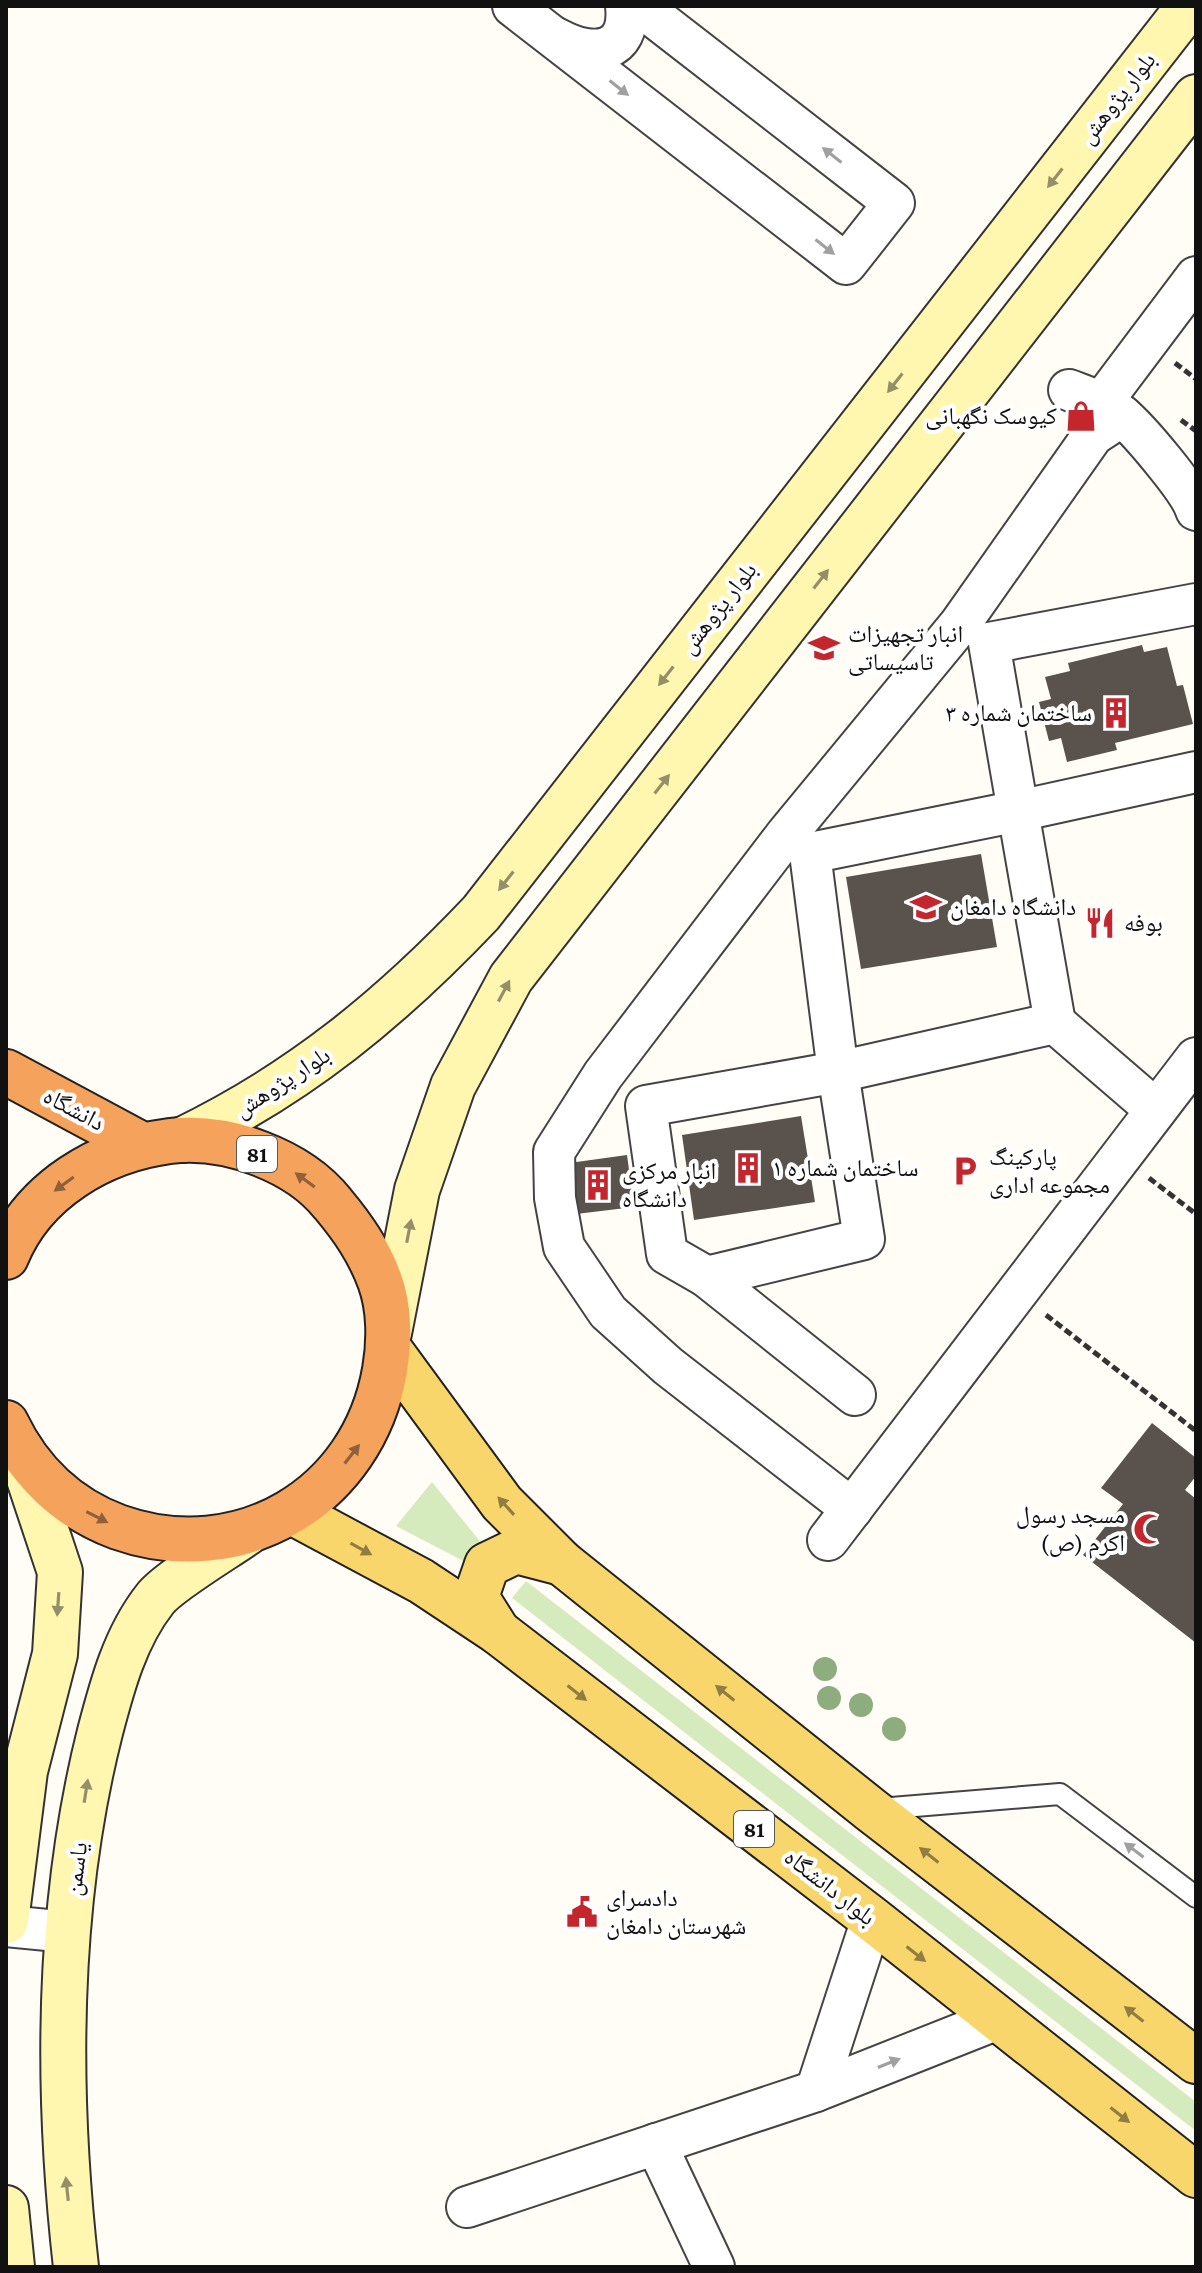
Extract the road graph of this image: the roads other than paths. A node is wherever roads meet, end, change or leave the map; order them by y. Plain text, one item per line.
1 (513, 6) edge
2 (626, 6) edge
3 (640, 6) edge
4 (1189, 6) edge
5 (548, 33) junction
6 (1196, 97) edge
7 (1196, 277) edge
8 (1098, 403) junction
9 (1196, 510) edge
10 (1196, 604) edge
11 (975, 634) junction
12 (1196, 772) edge
13 (1018, 811) junction
14 (798, 844) junction
15 (1055, 1023) junction
16 (1196, 1058) edge
17 (6, 1072) edge
18 (838, 1072) junction
19 (603, 1075) junction
20 (646, 1106) junction
21 (1156, 1110) junction
22 (162, 1142) junction
23 (6, 1257) edge
24 (707, 1277) junction
25 (389, 1342) junction
26 (855, 1395) dead end
27 (12, 1436) edge
28 (852, 1509) junction
29 (292, 1512) junction
30 (248, 1532) junction
31 (828, 1540) dead end
32 (562, 1563) junction
33 (498, 1632) junction
34 (871, 1810) junction
35 (1196, 1897) edge
36 (872, 1919) junction
37 (6, 1924) edge
38 (68, 1932) junction
39 (998, 2019) junction
40 (1196, 2061) edge
41 (816, 2091) junction
42 (656, 2144) junction
43 (1196, 2175) edge
44 (467, 2207) dead end
45 (6, 2208) edge
46 (12, 2267) edge
47 (76, 2267) edge
48 (714, 2267) edge

1 - 5 street
2 - 5 street
5 -> 3 street
4 -> 22 street, بلوار پژوهش
25 -> 6 street
7 - 8 street
8 - 9 street
8 - 11 street
10 - 11 street
11 - 13 street
11 - 14 street
12 - 13 street
13 - 14 street
13 - 15 street
14 - 18 street
14 - 19 street
15 - 18 street
15 - 21 street
16 - 21 street
17 - 22 highway, دانشگاه / 81
18 - 20 street
18 - 24 street
19 - 20 street
19 - 28 street
20 - 24 street
21 - 28 street
22 -> 23 highway, 81
25 -> 22 highway, 81
24 - 26 street
29 -> 25 highway, 81
32 -> 25 main road, 81
27 -> 30 highway, 81
27 -> 37 street
28 - 31 street
29 - 30 highway, 81
29 -> 33 main road, بلوار دانشگاه / 81
38 -> 30 street, یاسمن
32 - 33 main road
34 -> 32 main road, 81
33 -> 36 main road, بلوار دانشگاه / 81
35 -> 34 lane
40 -> 34 main road, 81
36 -> 39 main road, بلوار دانشگاه / 81
36 - 41 street
37 - 38 street
47 -> 38 street, یاسمن
41 -> 39 street
39 -> 43 main road, بلوار دانشگاه / 81
41 - 42 street
42 - 44 street
42 - 48 street
45 - 46 street

